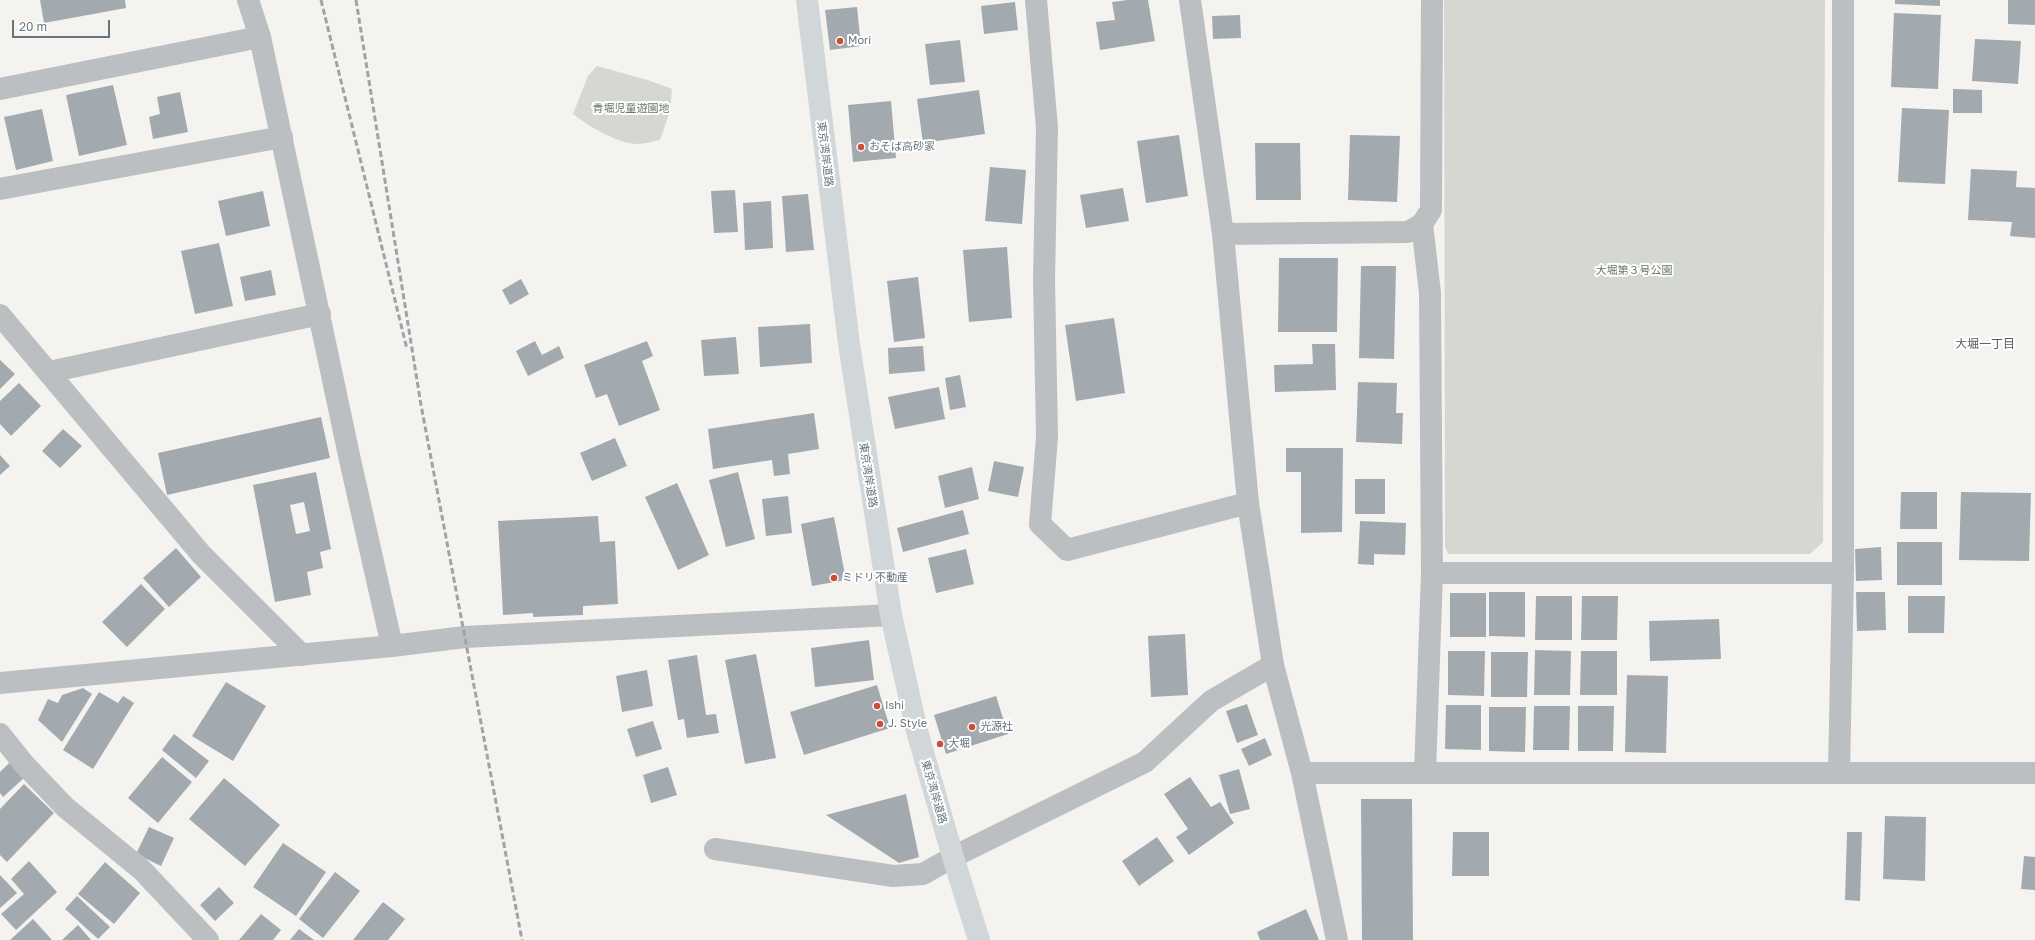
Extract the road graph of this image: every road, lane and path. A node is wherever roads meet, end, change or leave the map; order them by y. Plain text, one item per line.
1 (248, 0) edge
2 (807, 0) edge
3 (1036, 0) edge
4 (1190, 0) edge
5 (1432, 0) edge
6 (1843, 0) edge
7 (260, 37) junction
8 (0, 89) edge
9 (282, 136) junction
10 (0, 189) edge
11 (1422, 224) junction
12 (1223, 234) junction
13 (320, 314) junction
14 (0, 315) edge
15 (48, 372) junction
16 (1248, 503) junction
17 (1432, 573) junction
18 (1843, 573) junction
19 (891, 615) junction
20 (392, 646) junction
21 (302, 655) junction
22 (1272, 665) junction
23 (0, 683) edge
24 (0, 734) edge
25 (1302, 773) junction
26 (1425, 773) junction
27 (1839, 773) junction
28 (2035, 773) edge
29 (715, 849) dead end
30 (953, 857) junction
31 (208, 940) edge
32 (979, 940) edge
33 (1337, 940) edge

1 - 7 street
2 - 19 highway, 東京湾岸道路
3 - 16 street
4 - 12 street
5 - 11 street
6 - 18 street
7 - 8 street
7 - 9 street
9 - 10 street
9 - 13 street
11 - 12 street
11 - 17 street
12 - 16 street
13 - 15 street
13 - 20 street
14 - 15 street
15 - 21 street
16 - 22 street
17 - 18 street
17 - 26 street
18 - 27 street
19 - 20 street
19 - 30 highway, 東京湾岸道路
20 - 21 street
21 - 23 street
22 - 25 street
22 - 30 street
24 - 31 street
25 - 26 street
25 - 33 street
26 - 27 street
27 - 28 street
29 - 30 street
30 - 32 highway, 東京湾岸道路

